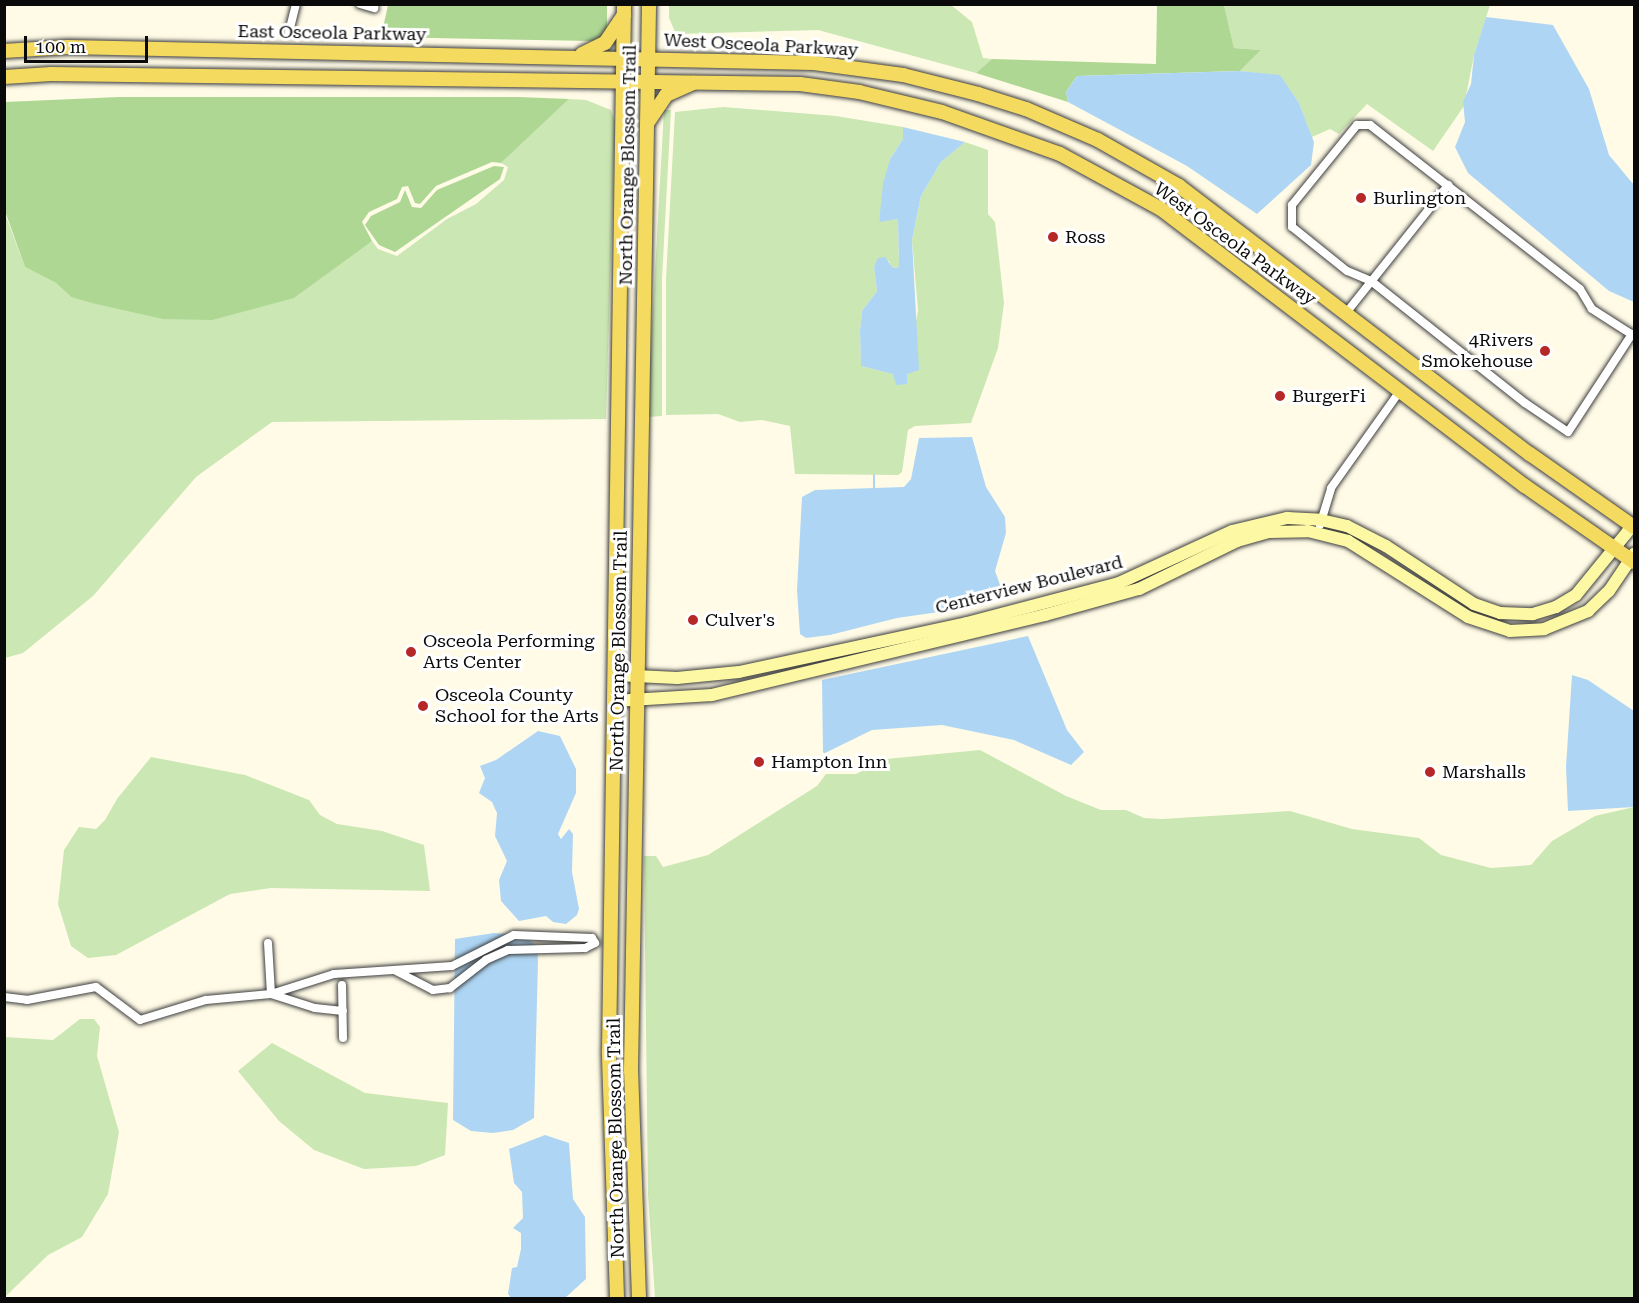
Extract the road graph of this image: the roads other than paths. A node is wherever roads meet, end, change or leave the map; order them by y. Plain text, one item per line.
1 (296, 4) edge
2 (360, 4) edge
3 (649, 4) edge
4 (374, 8) dead end
5 (624, 10) edge
6 (290, 32) dead end
7 (4, 51) edge
8 (574, 57) junction
9 (623, 58) junction
10 (648, 58) junction
11 (4, 77) edge
12 (622, 79) junction
13 (648, 79) junction
14 (703, 81) junction
15 (647, 125) junction
16 (1448, 184) junction
17 (1371, 281) junction
18 (1346, 313) junction
19 (1633, 335) edge
20 (1400, 391) junction
21 (1321, 520) junction
22 (1634, 526) edge
23 (1319, 533) junction
24 (1615, 549) junction
25 (1633, 558) edge
26 (1136, 583) junction
27 (1512, 615) junction
28 (1510, 631) junction
29 (783, 670) junction
30 (615, 675) junction
31 (636, 676) junction
32 (636, 699) junction
33 (614, 700) junction
34 (268, 943) dead end
35 (610, 950) junction
36 (456, 964) junction
37 (430, 966) junction
38 (396, 972) junction
39 (463, 976) junction
40 (632, 982) junction
41 (342, 985) dead end
42 (425, 985) junction
43 (271, 994) junction
44 (4, 997) edge
45 (343, 1011) junction
46 (343, 1038) dead end
47 (619, 1299) edge
48 (639, 1299) edge

1 - 6 street
2 - 4 street
3 - 10 main road, North Orange Blossom Trail
5 - 8 main road
5 - 9 main road, North Orange Blossom Trail
7 - 8 main road, East Osceola Parkway
8 - 9 main road, East Osceola Parkway
9 - 10 main road, West Osceola Parkway
9 - 12 main road, North Orange Blossom Trail
10 - 13 main road, North Orange Blossom Trail
10 - 18 main road, West Osceola Parkway
11 - 12 main road
12 - 13 main road, West Osceola Parkway
12 - 30 main road, North Orange Blossom Trail
13 - 14 main road, West Osceola Parkway
13 - 15 main road, North Orange Blossom Trail
14 - 15 main road
14 - 20 main road, West Osceola Parkway
15 - 31 main road, North Orange Blossom Trail
16 - 17 street
16 - 17 street
16 - 19 street
17 - 18 street
17 - 19 street
18 - 22 main road, West Osceola Parkway
20 - 21 street
20 - 24 main road, West Osceola Parkway
21 - 23 street
21 - 26 street, Centerview Boulevard
21 - 27 street, Centerview Boulevard
22 - 24 street, Centerview Boulevard
23 - 26 street, Centerview Boulevard
23 - 28 street, Centerview Boulevard
24 - 25 main road, West Osceola Parkway
24 - 27 street, Centerview Boulevard
25 - 28 street, Centerview Boulevard
26 - 29 street, Centerview Boulevard
27 - 28 street
29 - 31 street, Centerview Boulevard
29 - 32 street, Centerview Boulevard
30 - 31 street, Centerview Boulevard
30 - 33 main road, North Orange Blossom Trail
31 - 32 main road, North Orange Blossom Trail
32 - 33 street, Centerview Boulevard
32 - 40 main road, North Orange Blossom Trail
33 - 35 main road, North Orange Blossom Trail
34 - 43 street
35 - 40 main road
35 - 47 main road, North Orange Blossom Trail
36 - 37 street
36 - 39 street
36 - 39 street
37 - 38 street
37 - 42 street
38 - 42 street
38 - 43 street
39 - 42 street
40 - 48 main road, North Orange Blossom Trail
41 - 45 street
43 - 44 street
43 - 45 street
45 - 46 street

